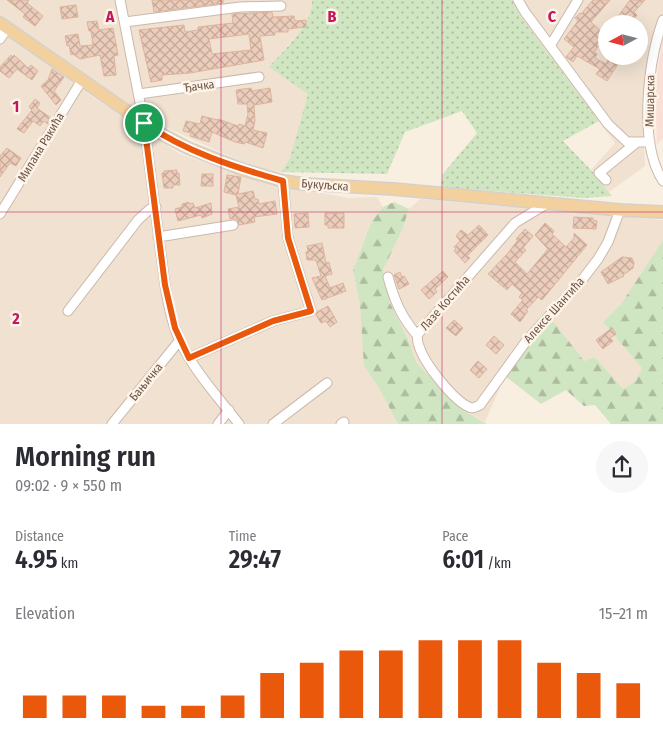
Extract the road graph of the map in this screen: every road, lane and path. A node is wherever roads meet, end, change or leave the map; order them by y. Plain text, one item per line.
1 (120, 0) edge
2 (518, 0) edge
3 (578, 0) edge
4 (281, 6) dead end
5 (663, 20) edge
6 (125, 22) junction
7 (4, 25) edge
8 (0, 39) edge
9 (550, 46) junction
10 (259, 77) dead end
11 (82, 80) junction
12 (139, 94) junction
13 (144, 123) junction
14 (650, 142) junction
15 (636, 143) junction
16 (606, 180) dead end
17 (283, 181) junction
18 (663, 181) edge
19 (548, 202) junction
20 (156, 207) junction
21 (620, 210) junction
22 (663, 212) edge
23 (0, 214) edge
24 (233, 225) dead end
25 (158, 238) junction
26 (388, 277) dead end
27 (68, 311) dead end
28 (418, 335) junction
29 (180, 340) junction
30 (189, 358) junction
31 (327, 383) dead end
32 (480, 405) joint
33 (229, 410) junction
34 (112, 424) edge
35 (218, 424) edge
36 (239, 424) edge
37 (273, 424) edge

1 - 6 street
2 - 9 street
3 - 9 street
4 - 6 street
5 - 14 street, Мишарска
6 - 12 street
7 - 8 street
7 - 11 main road, Букуљска
9 - 15 street
10 - 12 street, Ђачка
11 - 13 main road, Букуљска
11 - 23 street, Милана Ракића
12 - 13 street
13 - 17 main road, Букуљска
13 - 20 street
14 - 15 street
14 - 18 street, Мишарска
15 - 16 street
17 - 19 main road, Букуљска
17 - 30 street
19 - 21 main road, Букуљска
19 - 28 street, Лазе Костића
20 - 25 street
20 - 27 street
21 - 22 main road, Букуљска
21 - 32 street, Алексе Шантића
24 - 25 street
25 - 29 street
26 - 28 street
28 - 32 street, Лазе Костића
29 - 30 street
29 - 34 street, Бањичка
30 - 33 street
31 - 37 street
33 - 35 street
33 - 36 street

